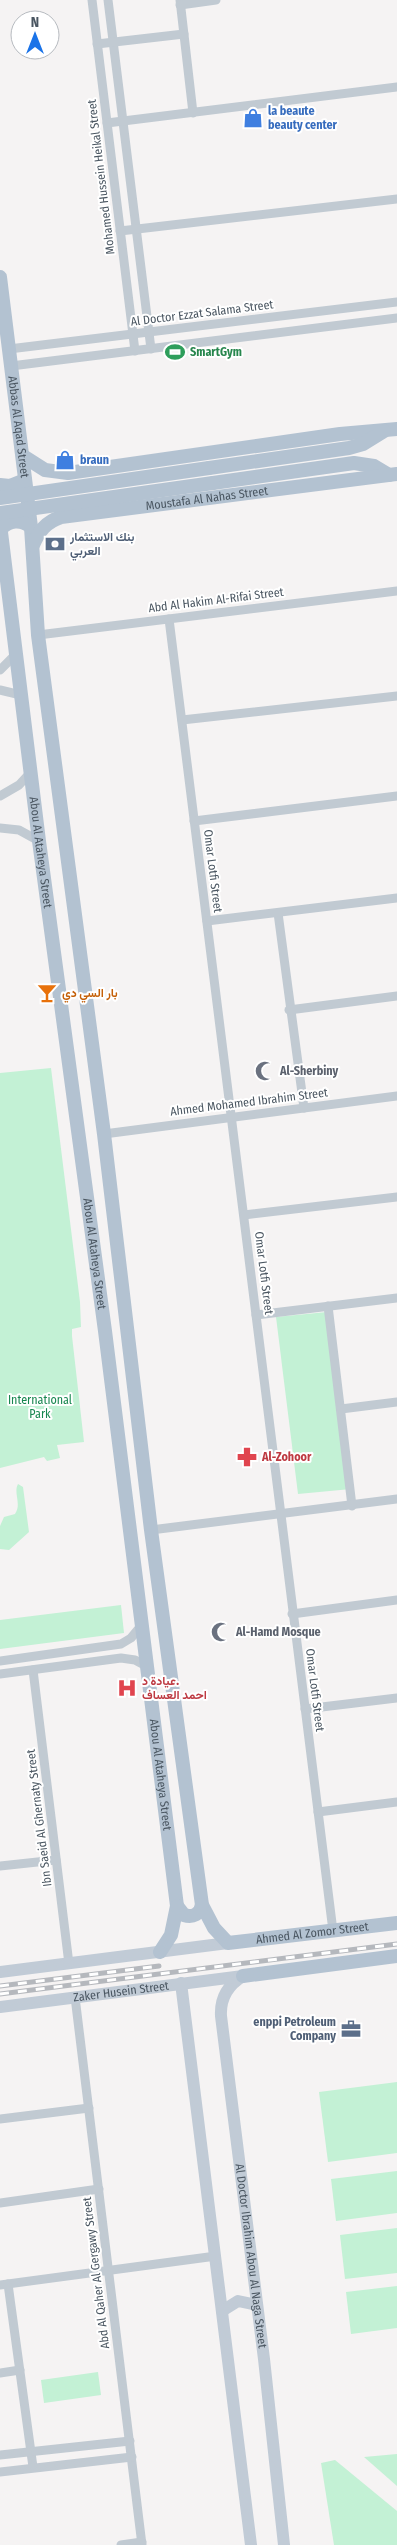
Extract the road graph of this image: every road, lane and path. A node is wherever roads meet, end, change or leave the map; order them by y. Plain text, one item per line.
1 (92, 0) edge
2 (108, 0) edge
3 (216, 0) edge
4 (180, 2) edge
5 (184, 34) junction
6 (113, 42) junction
7 (97, 44) junction
8 (397, 88) edge
9 (193, 113) junction
10 (123, 121) junction
11 (107, 123) junction
12 (397, 199) edge
13 (136, 229) junction
14 (120, 231) junction
15 (0, 277) edge
16 (397, 302) edge
17 (397, 318) edge
18 (150, 332) junction
19 (133, 334) junction
20 (9, 349) junction
21 (152, 349) junction
22 (135, 351) junction
23 (11, 366) junction
24 (392, 429) edge
25 (23, 456) junction
26 (92, 469) junction
27 (393, 474) edge
28 (25, 480) junction
29 (0, 485) edge
30 (0, 498) edge
31 (94, 512) junction
32 (0, 513) edge
33 (0, 524) edge
34 (31, 527) junction
35 (1, 529) edge
36 (32, 548) junction
37 (2, 550) edge
38 (397, 591) edge
39 (169, 618) junction
40 (38, 635) junction
41 (16, 654) junction
42 (0, 670) edge
43 (0, 690) edge
44 (21, 695) junction
45 (397, 696) edge
46 (182, 720) junction
47 (31, 772) junction
48 (0, 796) edge
49 (397, 796) edge
50 (194, 821) junction
51 (0, 828) edge
52 (39, 841) junction
53 (397, 898) edge
54 (278, 913) junction
55 (207, 921) junction
56 (397, 996) edge
57 (289, 1010) junction
58 (397, 1096) edge
59 (304, 1108) junction
60 (231, 1117) junction
61 (104, 1134) junction
62 (397, 1197) edge
63 (244, 1215) junction
64 (397, 1298) edge
65 (328, 1306) junction
66 (256, 1315) junction
67 (397, 1402) edge
68 (341, 1408) junction
69 (397, 1500) edge
70 (352, 1506) junction
71 (280, 1514) junction
72 (151, 1530) junction
73 (397, 1600) edge
74 (292, 1614) junction
75 (141, 1626) junction
76 (108, 1647) junction
77 (108, 1659) junction
78 (0, 1661) edge
79 (148, 1667) junction
80 (33, 1670) junction
81 (0, 1674) edge
82 (397, 1698) edge
83 (305, 1709) junction
84 (397, 1802) edge
85 (318, 1812) junction
86 (56, 1860) junction
87 (0, 1866) edge
88 (202, 1905) junction
89 (177, 1906) junction
90 (397, 1923) edge
91 (333, 1931) junction
92 (228, 1942) junction
93 (160, 1952) junction
94 (397, 1956) edge
95 (69, 1964) junction
96 (0, 1972) edge
97 (243, 1976) junction
98 (181, 1983) junction
99 (75, 1997) junction
100 (0, 2007) edge
101 (89, 2108) junction
102 (0, 2119) edge
103 (99, 2189) junction
104 (0, 2203) edge
105 (216, 2256) junction
106 (109, 2271) junction
107 (4, 2284) edge
108 (257, 2305) junction
109 (222, 2311) junction
110 (20, 2370) junction
111 (0, 2373) edge
112 (130, 2441) junction
113 (31, 2451) junction
114 (0, 2455) edge
115 (132, 2457) junction
116 (33, 2467) junction
117 (0, 2472) edge
118 (142, 2544) edge
119 (121, 2545) edge
120 (251, 2545) edge
121 (284, 2545) edge

1 - 7 street, Mohamed Hussein Heikal Street
2 - 6 street
3 - 4 street
4 - 5 street
5 - 6 street
5 - 9 street
6 - 7 street
6 - 10 street
7 - 11 street, Mohamed Hussein Heikal Street
8 - 9 street
9 - 10 street
10 - 11 street
10 - 13 street
11 - 14 street, Mohamed Hussein Heikal Street
12 - 13 street
13 - 14 street
13 - 18 street
14 - 19 street, Mohamed Hussein Heikal Street
15 - 20 main road, Abbas Al Aqad Street
16 - 18 street, Al Doctor Ezzat Salama Street
17 - 21 street
18 - 19 street, Al Doctor Ezzat Salama Street
18 - 21 street
19 - 20 street, Al Doctor Ezzat Salama Street
19 - 22 street, Mohamed Hussein Heikal Street
20 - 23 main road, Abbas Al Aqad Street
21 - 22 street
22 - 23 street
23 - 25 main road, Abbas Al Aqad Street
24 - 26 main road
24 - 30 main road, bridge
25 - 26 main road
25 - 28 main road, Abbas Al Aqad Street
26 - 31 main road
27 - 31 main road, Moustafa Al Nahas Street
27 - 32 main road, bridge
28 - 29 main road
28 - 34 main road, Abbas Al Aqad Street
31 - 36 main road, Moustafa Al Nahas Street
33 - 35 main road
34 - 35 main road
34 - 36 main road, Abbas Al Aqad Street
35 - 37 main road
36 - 40 main road, Abou Al Ataheya Street
37 - 41 main road, Abou Al Ataheya Street
38 - 39 street, Abd Al Hakim Al-Rifai Street
39 - 40 street, Abd Al Hakim Al-Rifai Street
39 - 46 street, Omar Lotfi Street
40 - 61 main road, Abou Al Ataheya Street
41 - 42 street
41 - 44 main road, Abou Al Ataheya Street
43 - 44 street
44 - 47 main road, Abou Al Ataheya Street
45 - 46 street
46 - 50 street, Omar Lotfi Street
47 - 48 street
47 - 52 main road, Abou Al Ataheya Street
49 - 50 street
50 - 55 street, Omar Lotfi Street
51 - 52 street
52 - 75 main road, Abou Al Ataheya Street
53 - 54 street
54 - 55 street
54 - 57 street
55 - 60 street, Omar Lotfi Street
56 - 57 street
57 - 59 street
58 - 59 street, Ahmed Mohamed Ibrahim Street
59 - 60 street, Ahmed Mohamed Ibrahim Street
60 - 61 street, Ahmed Mohamed Ibrahim Street
60 - 63 street, Omar Lotfi Street
61 - 72 main road, Abou Al Ataheya Street
62 - 63 street
63 - 66 street, Omar Lotfi Street
64 - 65 street
65 - 66 street
65 - 68 street
66 - 71 street, Omar Lotfi Street
67 - 68 street
68 - 70 street
69 - 70 street
70 - 71 street
71 - 72 street
71 - 74 street, Omar Lotfi Street
72 - 88 main road, Abou Al Ataheya Street
73 - 74 street
74 - 83 street, Omar Lotfi Street
75 - 76 street
75 - 79 main road, Abou Al Ataheya Street
76 - 77 street
76 - 78 street
77 - 79 street
77 - 80 street
79 - 89 main road, Abou Al Ataheya Street
80 - 81 street
80 - 86 street, Ibn Saeid Al Ghernaty Street
82 - 83 street
83 - 85 street, Omar Lotfi Street
84 - 85 street
85 - 91 street, Omar Lotfi Street
86 - 87 street
86 - 95 street, Ibn Saeid Al Ghernaty Street
88 - 89 main road
88 - 92 main road, Abou Al Ataheya Street
89 - 93 main road, Abou Al Ataheya Street
90 - 91 main road, Ahmed Al Zomor Street
91 - 92 main road, Ahmed Al Zomor Street
92 - 93 main road
93 - 95 main road
94 - 97 main road
95 - 96 main road
97 - 98 main road, Zaker Husein Street
97 - 108 main road, Al Doctor Ibrahim Abou Al Naga Street
98 - 99 main road, Zaker Husein Street
98 - 105 main road
99 - 100 main road, Zaker Husein Street
99 - 101 street, Abd Al Qaher Al Gergawy Street
101 - 102 street
101 - 103 street, Abd Al Qaher Al Gergawy Street
103 - 104 street
103 - 106 street, Abd Al Qaher Al Gergawy Street
105 - 106 street
105 - 109 main road
106 - 107 street
106 - 112 street, Abd Al Qaher Al Gergawy Street
107 - 110 street
108 - 109 main road
108 - 121 main road, Al Doctor Ibrahim Abou Al Naga Street
109 - 120 main road
110 - 111 street
110 - 113 street
112 - 113 street
112 - 115 street, Abd Al Qaher Al Gergawy Street
113 - 114 street
113 - 116 street
115 - 116 street
115 - 118 street, Abd Al Qaher Al Gergawy Street
116 - 117 street
118 - 119 street

